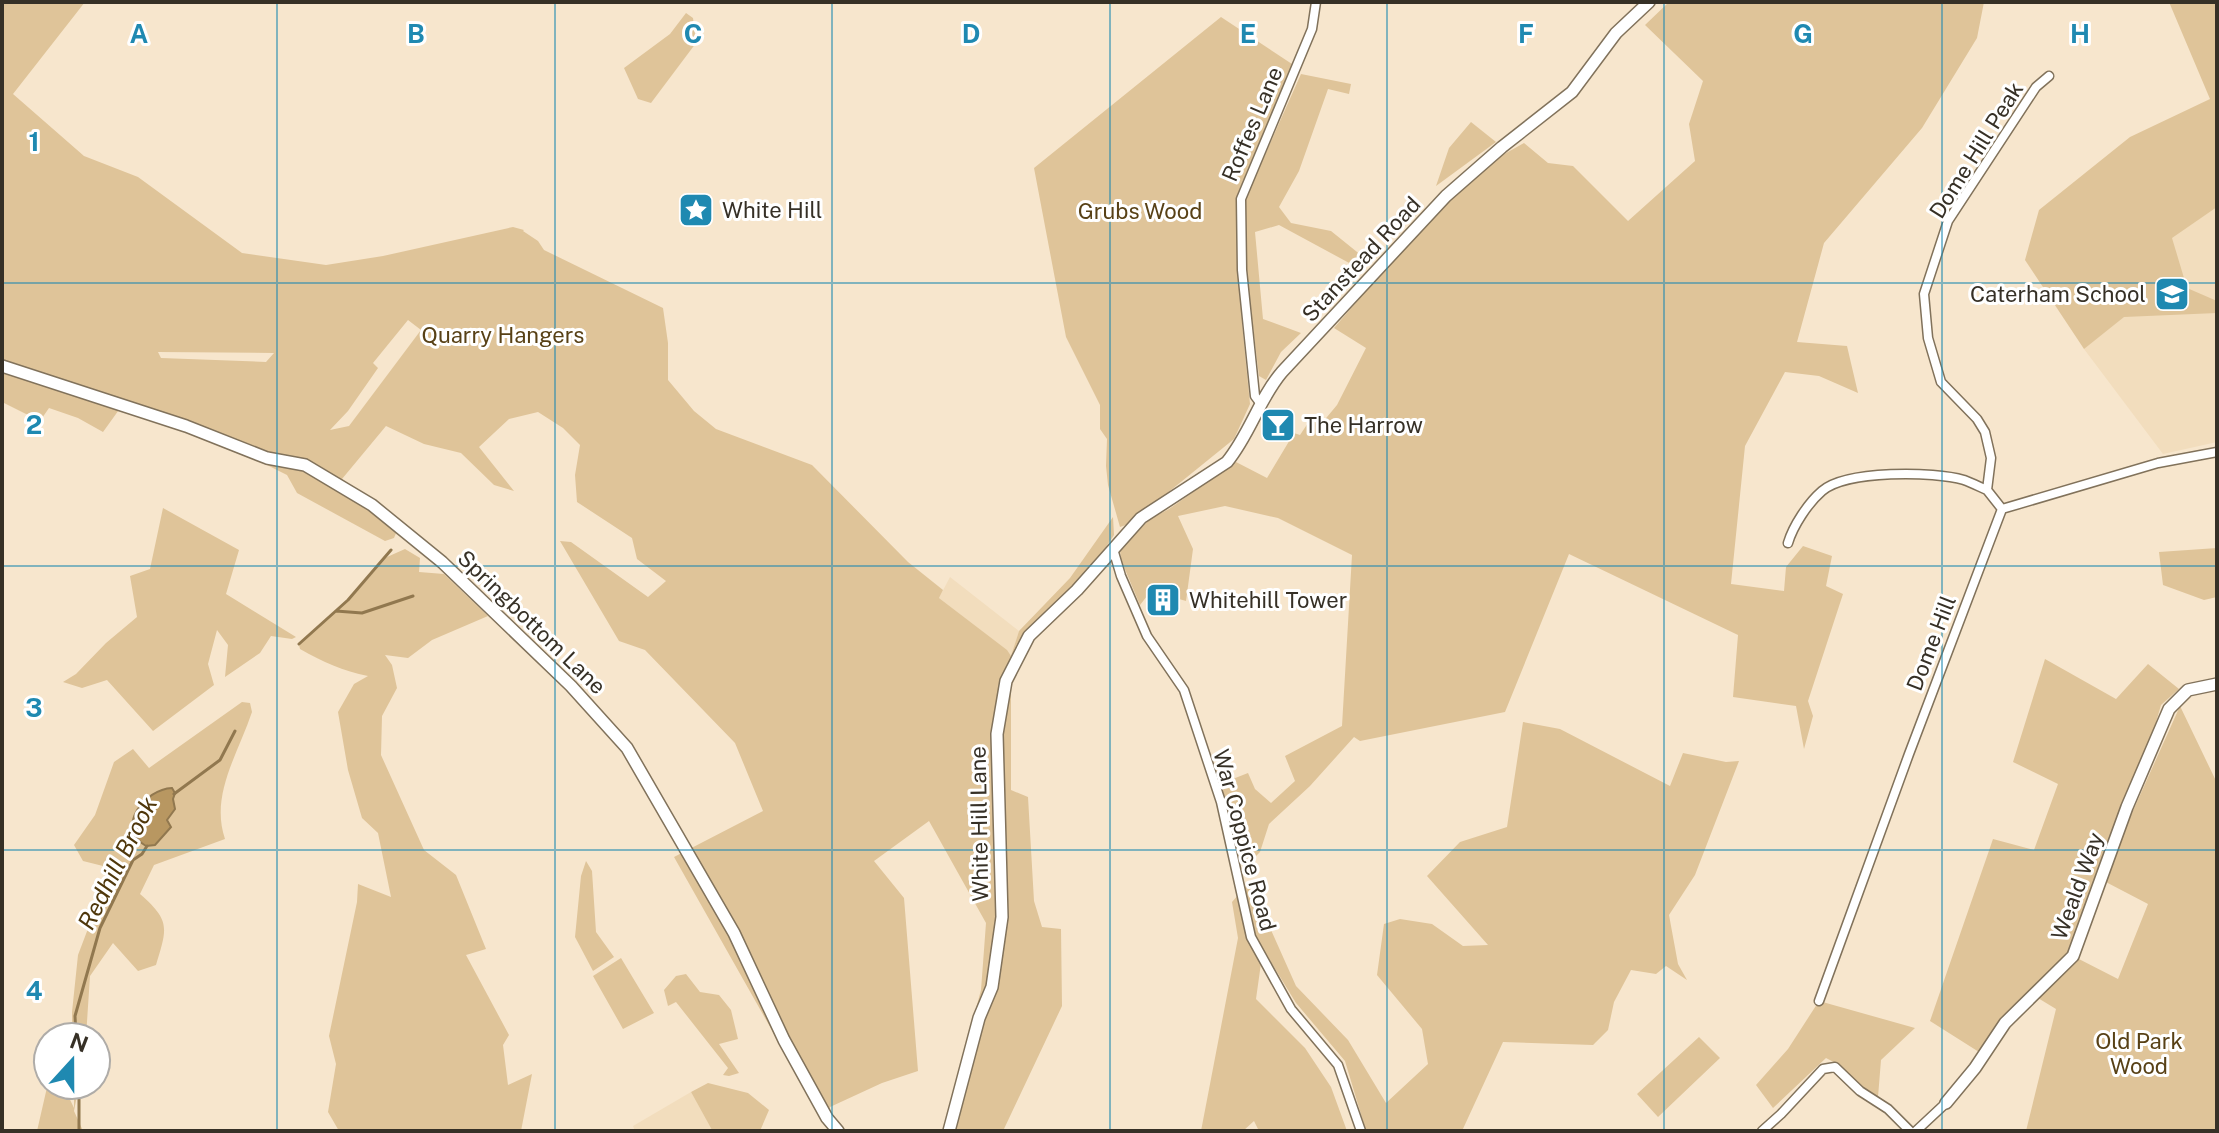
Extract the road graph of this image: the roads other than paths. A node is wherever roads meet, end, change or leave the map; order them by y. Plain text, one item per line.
1 (1316, 2) edge
2 (1649, 2) edge
3 (2049, 76) dead end
4 (2, 366) edge
5 (1261, 404) junction
6 (2217, 452) edge
7 (1987, 490) junction
8 (2002, 509) junction
9 (1788, 543) dead end
10 (1113, 549) junction
11 (2217, 684) edge
12 (1819, 1001) dead end
13 (1946, 1103) joint
14 (838, 1131) edge
15 (949, 1131) edge
16 (1361, 1131) edge
17 (1762, 1131) edge
18 (1910, 1131) edge
19 (1916, 1131) edge

1 - 5 street, Roffes Lane
2 - 5 street, Stanstead Road
3 - 7 street, Dome Hill Peak
4 - 14 street, Springbottom Lane
5 - 10 street, Stanstead Road
6 - 8 street
7 - 8 street
7 - 9 street
8 - 12 street, Dome Hill
10 - 15 street, White Hill Lane
10 - 16 street, War Coppice Road
11 - 13 street, Weald Way
13 - 19 street, Weald Way
17 - 18 street

